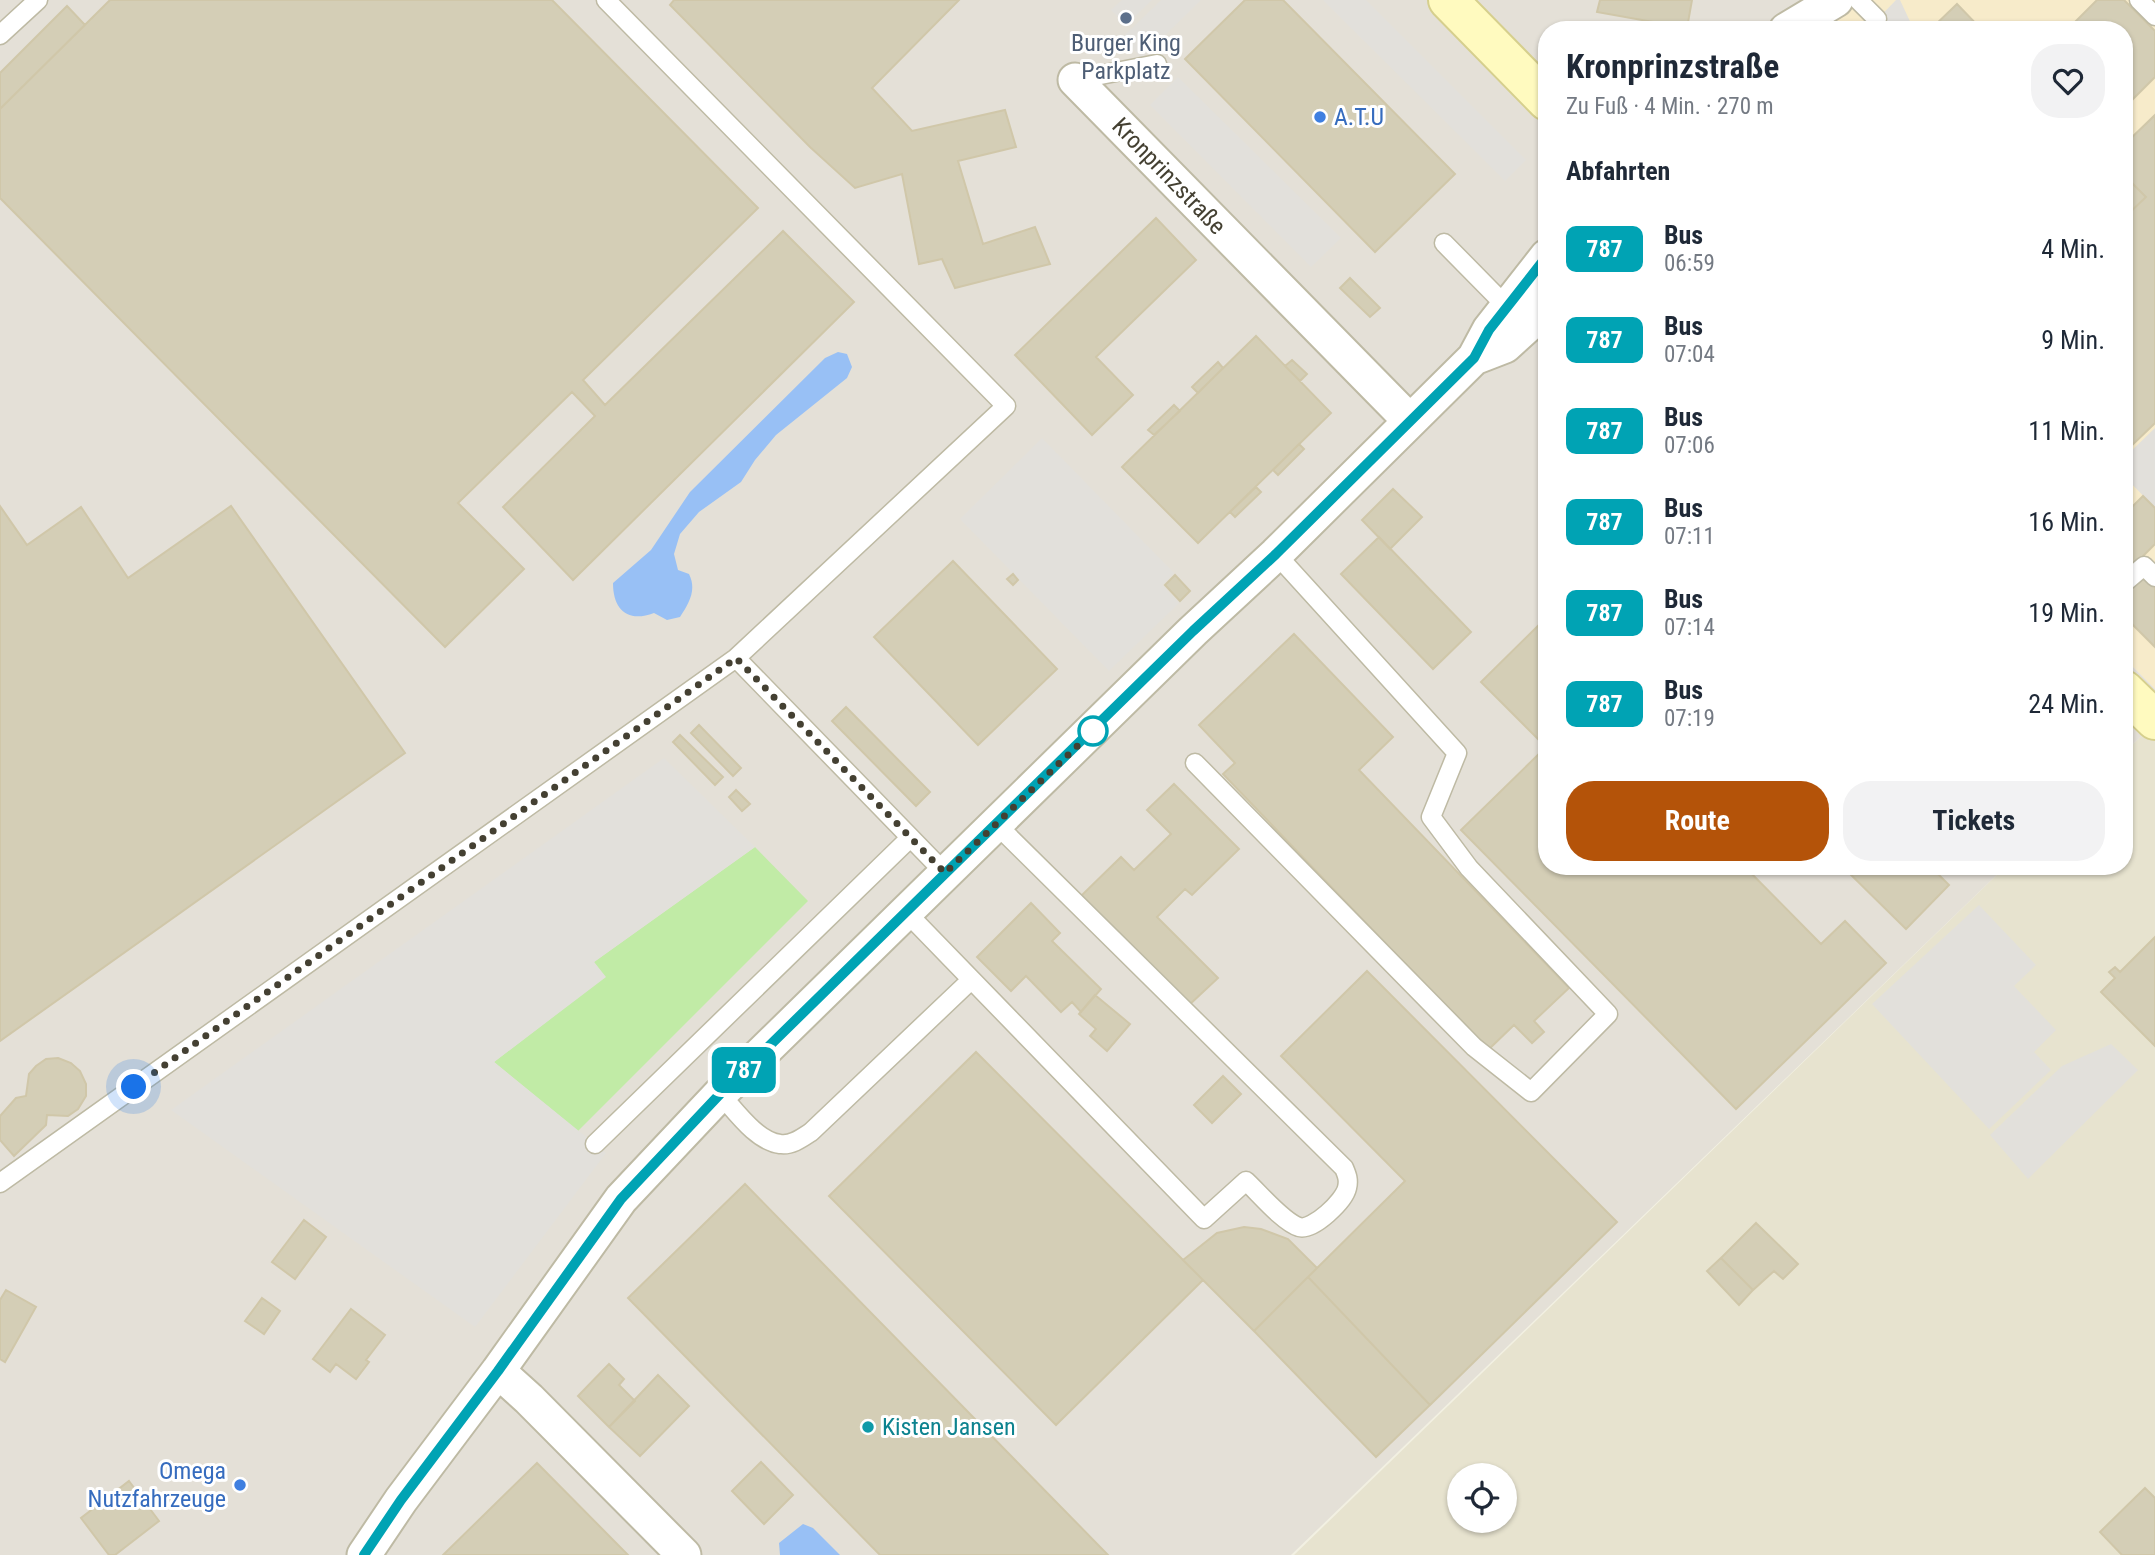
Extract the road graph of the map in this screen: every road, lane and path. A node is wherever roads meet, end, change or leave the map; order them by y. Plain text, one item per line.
1 (38, 0) edge
2 (606, 0) edge
3 (1448, 0) edge
4 (1836, 0) edge
5 (1844, 0) edge
6 (1858, 0) edge
7 (2139, 0) edge
8 (2155, 16) edge
9 (1877, 19) dead end
10 (1801, 21) edge
11 (1829, 21) edge
12 (0, 35) edge
13 (1157, 64) dead end
14 (1075, 80) joint
15 (1538, 92) edge
16 (1444, 243) dead end
17 (1538, 268) edge
18 (1508, 308) junction
19 (1538, 315) edge
20 (1474, 358) junction
21 (1410, 421) junction
22 (1276, 554) junction
23 (2133, 575) edge
24 (2155, 578) edge
25 (736, 658) junction
26 (2133, 699) edge
27 (2155, 720) edge
28 (1195, 763) dead end
29 (996, 825) junction
30 (910, 838) junction
31 (945, 873) junction
32 (906, 912) junction
33 (971, 980) junction
34 (720, 1094) junction
35 (595, 1144) dead end
36 (0, 1183) edge
37 (498, 1371) junction
38 (364, 1555) edge
39 (684, 1555) edge

1 - 12 lane
2 - 25 lane
3 - 15 main road
4 - 10 street
5 - 11 street
6 - 9 lane
7 - 8 lane
13 - 14 lane
14 - 21 street, Kronprinzstraße
16 - 18 lane
17 - 18 street
18 - 20 street
19 - 20 street
20 - 21 street
21 - 22 street
22 - 28 lane
22 - 29 street
23 - 24 lane
25 - 30 lane
25 - 36 lane
26 - 27 main road
29 - 31 street
29 - 33 lane
30 - 31 lane
30 - 35 lane
31 - 32 street
32 - 33 lane
32 - 34 street
33 - 34 lane
34 - 37 street
37 - 38 street
37 - 39 street

